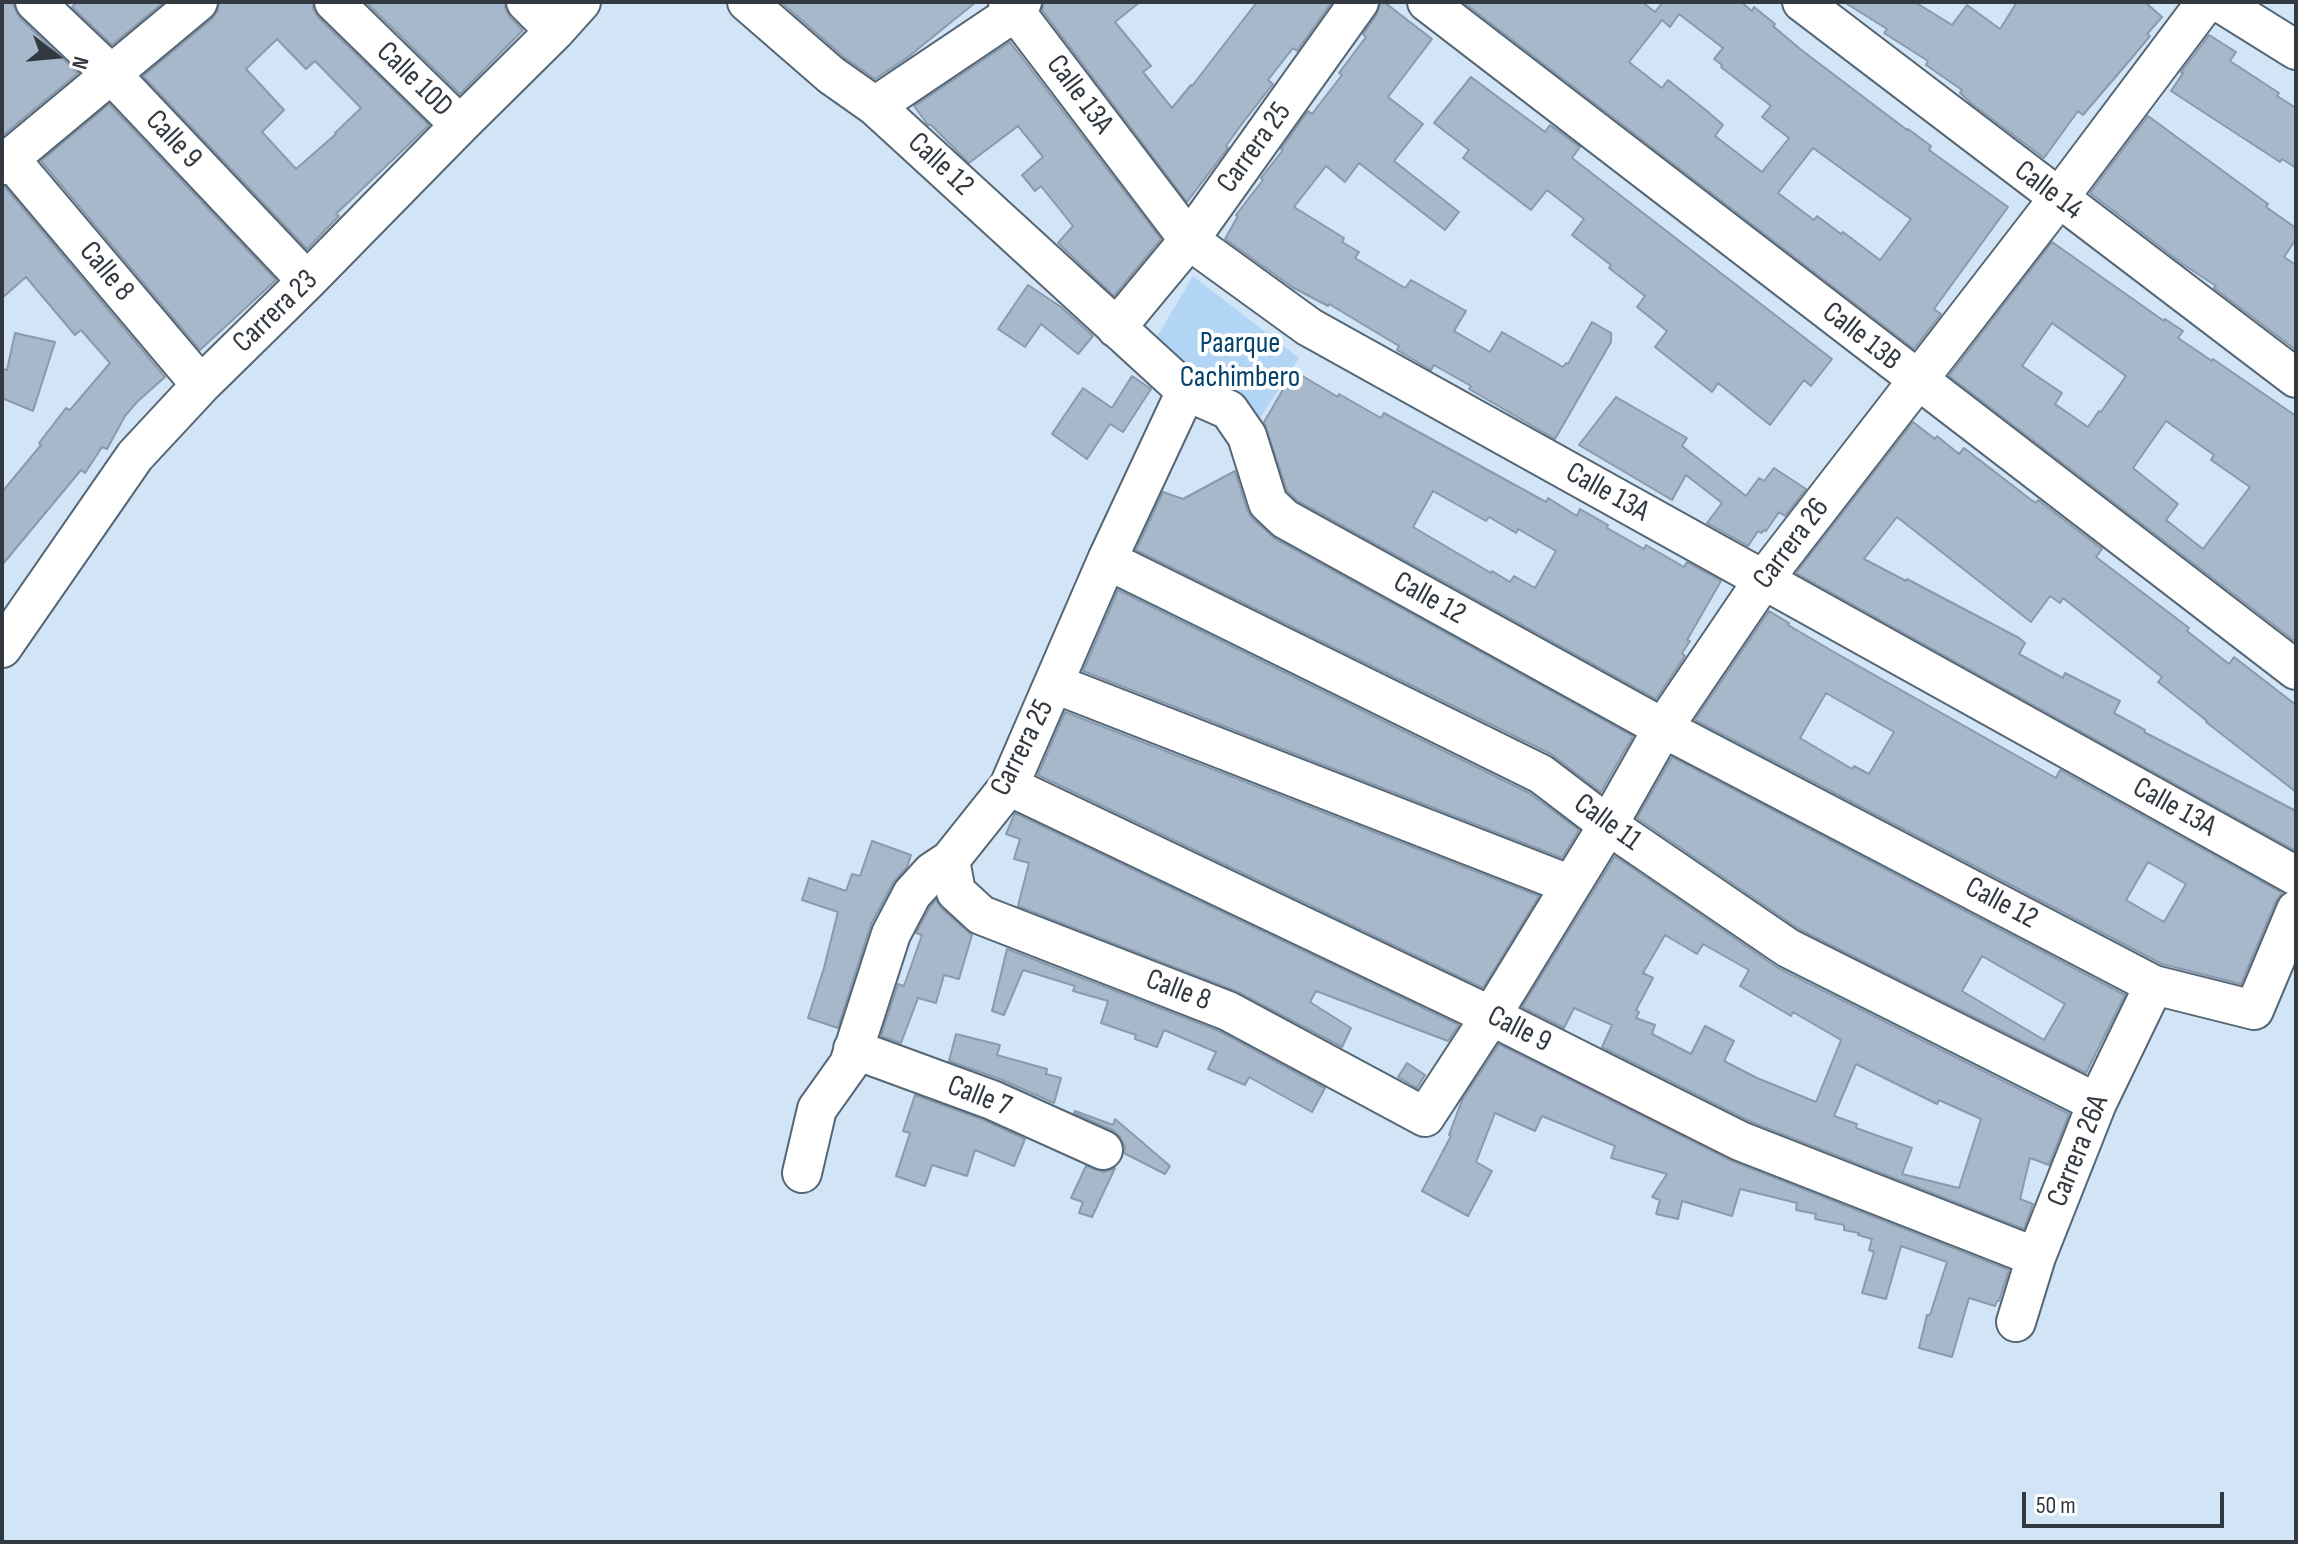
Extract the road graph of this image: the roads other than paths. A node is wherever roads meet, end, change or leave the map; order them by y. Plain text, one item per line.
1 (35, 2) edge
2 (198, 2) edge
3 (334, 2) edge
4 (526, 2) edge
5 (581, 2) edge
6 (747, 2) edge
7 (1359, 2) edge
8 (1427, 2) edge
9 (1802, 2) edge
10 (2206, 2) edge
11 (2219, 2) edge
12 (1015, 5) edge
13 (555, 31) junction
14 (2296, 50) edge
15 (112, 75) junction
16 (875, 106) junction
17 (460, 125) junction
18 (6, 162) edge
19 (2058, 199) junction
20 (1189, 240) junction
21 (307, 281) junction
22 (1116, 328) junction
23 (2296, 378) edge
24 (1918, 381) junction
25 (201, 385) junction
26 (1186, 391) junction
27 (1107, 560) junction
28 (1764, 579) junction
29 (2, 648) edge
30 (2296, 670) edge
31 (1055, 684) junction
32 (1663, 728) junction
33 (1009, 786) junction
34 (1608, 825) junction
35 (950, 860) junction
36 (2296, 876) edge
37 (1571, 885) junction
38 (2296, 910) edge
39 (2154, 985) junction
40 (1491, 1016) junction
41 (853, 1049) junction
42 (2097, 1103) junction
43 (1425, 1117) joint
44 (1103, 1150) dead end
45 (802, 1173) dead end
46 (2036, 1257) junction
47 (2016, 1322) dead end

1 - 15 street, Calle 9
2 - 15 street
3 - 17 street, Calle 10D
4 - 13 street
5 - 13 street, Carrera 23
6 - 16 street, Calle 12
7 - 20 street, Carrera 25
8 - 24 street, Calle 13B
9 - 19 street, Calle 14
10 - 19 street, Carrera 26
11 - 14 street
12 - 16 street
12 - 20 street, Calle 13A
13 - 17 street, Carrera 23
15 - 18 street
15 - 21 street, Calle 9
16 - 22 street, Calle 12
17 - 21 street, Carrera 23
18 - 25 street, Calle 8
19 - 23 street, Calle 14
19 - 24 street, Carrera 26
20 - 22 street, Carrera 25
20 - 28 street, Calle 13A
21 - 25 street, Carrera 23
22 - 26 street, Calle 12
24 - 28 street, Carrera 26
24 - 30 street, Calle 13B
25 - 29 street, Carrera 23
26 - 27 street, Carrera 25
26 - 32 street, Calle 12
27 - 31 street, Carrera 25
27 - 34 street, Calle 11
28 - 32 street, Carrera 26
28 - 36 street, Calle 13A
31 - 33 street, Carrera 25
31 - 37 street
32 - 34 street, Carrera 26
32 - 39 street, Calle 12
33 - 35 street, Carrera 25
33 - 40 street, Calle 9
34 - 37 street, Carrera 26
34 - 42 street, Calle 11
35 - 41 street, Carrera 25
35 - 43 street, Calle 8
37 - 40 street, Carrera 26
38 - 39 street, Calle 12
39 - 42 street, Carrera 26A
40 - 43 street, Carrera 26
40 - 46 street, Calle 9
41 - 44 street, Calle 7
41 - 45 street, Carrera 25
42 - 46 street, Carrera 26A
46 - 47 street, Carrera 26A

